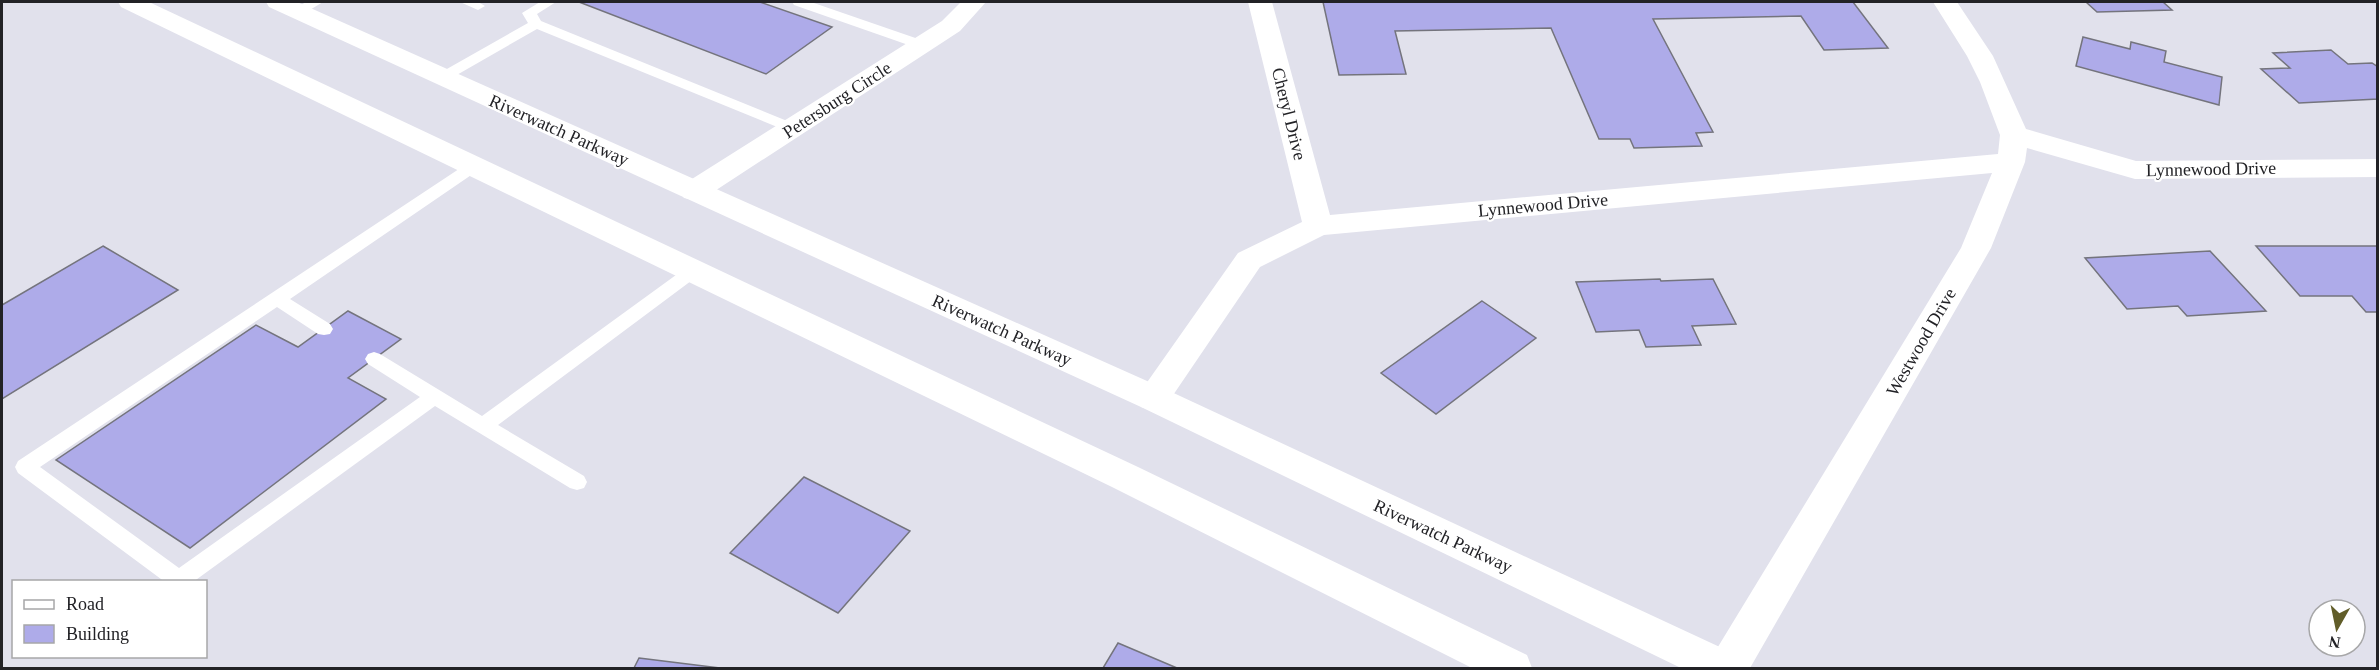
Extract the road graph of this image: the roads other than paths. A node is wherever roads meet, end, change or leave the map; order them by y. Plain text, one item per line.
1 (130, 2) edge
2 (549, 2) edge
3 (799, 2) edge
4 (974, 2) edge
5 (1260, 2) edge
6 (1945, 2) edge
7 (297, 5) edge
8 (536, 24) junction
9 (922, 45) junction
10 (443, 77) junction
11 (792, 128) junction
12 (2012, 149) junction
13 (474, 166) junction
14 (2378, 168) edge
15 (694, 191) junction
16 (1318, 226) junction
17 (693, 271) junction
18 (277, 299) junction
19 (324, 328) dead end
20 (374, 359) dead end
21 (435, 396) junction
22 (1153, 398) junction
23 (483, 426) junction
24 (577, 482) dead end
25 (1512, 669) edge
26 (1722, 669) edge
27 (1728, 669) edge

1 - 13 main road
2 - 8 lane
3 - 9 lane
4 - 9 main road, Petersburg Circle
5 - 16 main road, Cheryl Drive
6 - 12 main road
7 - 10 main road, Riverwatch Parkway
8 - 10 lane
8 - 11 lane
9 - 11 main road, Petersburg Circle
10 - 15 main road, Riverwatch Parkway
11 - 15 main road, Petersburg Circle
12 - 14 main road, Lynnewood Drive
12 - 16 main road, Lynnewood Drive
12 - 27 main road, Westwood Drive
13 - 17 main road
13 - 18 lane
15 - 22 main road, Riverwatch Parkway
16 - 22 main road, Lynnewood Drive
17 - 23 lane
17 - 25 main road
18 - 19 lane
18 - 21 lane
20 - 21 lane
21 - 23 lane
22 - 26 main road, Riverwatch Parkway
23 - 24 lane

